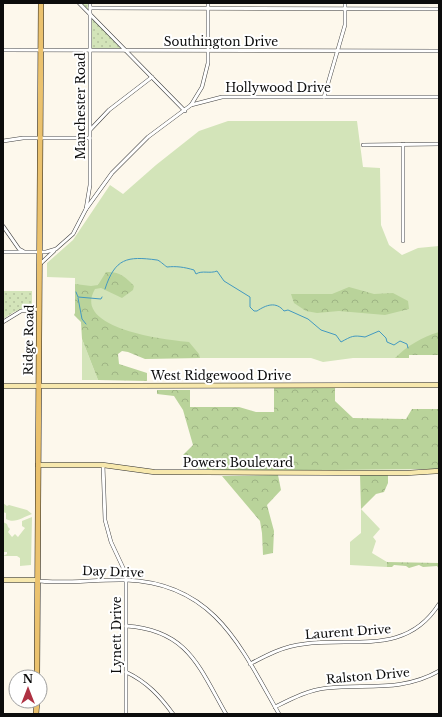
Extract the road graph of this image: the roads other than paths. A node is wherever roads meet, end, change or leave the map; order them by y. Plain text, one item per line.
1 (41, 3) edge
2 (79, 3) edge
3 (90, 3) edge
4 (208, 3) edge
5 (345, 3) edge
6 (90, 8) junction
7 (208, 8) junction
8 (345, 10) junction
9 (439, 10) edge
10 (90, 13) junction
11 (3, 50) edge
12 (40, 50) junction
13 (90, 50) junction
14 (125, 50) junction
15 (208, 51) junction
16 (338, 51) junction
17 (439, 51) edge
18 (152, 77) junction
19 (324, 97) junction
20 (439, 97) edge
21 (191, 105) junction
22 (185, 111) junction
23 (90, 129) junction
24 (40, 138) junction
25 (90, 138) junction
26 (3, 141) edge
27 (403, 144) junction
28 (439, 144) edge
29 (364, 145) dead end
30 (89, 191) junction
31 (96, 194) junction
32 (86, 210) junction
33 (3, 226) edge
34 (403, 241) dead end
35 (23, 251) junction
36 (54, 251) junction
37 (3, 252) edge
38 (40, 252) junction
39 (39, 265) junction
40 (40, 309) junction
41 (3, 322) edge
42 (439, 385) edge
43 (3, 386) edge
44 (38, 386) junction
45 (38, 465) junction
46 (103, 465) junction
47 (439, 471) edge
48 (3, 580) edge
49 (37, 580) junction
50 (126, 580) junction
51 (439, 604) edge
52 (126, 626) junction
53 (250, 664) junction
54 (37, 669) edge
55 (439, 671) edge
56 (126, 672) junction
57 (275, 707) junction
58 (126, 714) edge
59 (173, 714) edge
60 (226, 714) edge
61 (279, 714) edge

1 - 12 main road, Ridge Road
2 - 10 street
3 - 6 street, Manchester Road
4 - 7 street
5 - 8 street
6 - 7 street
6 - 10 street, Manchester Road
7 - 8 street
7 - 15 street
8 - 9 street
8 - 16 street
10 - 13 street, Manchester Road
10 - 14 street
11 - 12 street, Southington Drive
12 - 13 street, Southington Drive
12 - 24 main road, Ridge Road
13 - 14 street, Southington Drive
13 - 23 street, Manchester Road
14 - 15 street, Southington Drive
14 - 18 street
15 - 16 street, Southington Drive
15 - 21 street
16 - 17 street, Southington Drive
16 - 19 street
18 - 22 street
18 - 23 street
19 - 20 street, Hollywood Drive
19 - 21 street, Hollywood Drive
21 - 22 street
22 - 31 street
23 - 25 street, Manchester Road
24 - 25 street
24 - 26 street
24 - 38 main road, Ridge Road
25 - 30 street, Manchester Road
27 - 28 street
27 - 29 street
27 - 34 street
30 - 31 street
30 - 32 street, Manchester Road
31 - 32 street
32 - 36 street
33 - 35 street
35 - 37 street
35 - 38 street
36 - 38 street
36 - 39 street
38 - 39 main road, Ridge Road
39 - 40 main road, Ridge Road
40 - 41 street
40 - 44 main road, Ridge Road
42 - 44 street, West Ridgewood Drive
43 - 44 street, West Ridgewood Drive
44 - 45 main road, Ridge Road
45 - 46 street, Powers Boulevard
45 - 49 main road, Ridge Road
46 - 47 street, Powers Boulevard
46 - 50 street, Lynett Drive
48 - 49 street, Day Drive
49 - 50 street, Day Drive
49 - 54 main road, Ridge Road
50 - 52 street, Lynett Drive
50 - 53 street, Day Drive
51 - 53 street, Laurent Drive
52 - 56 street, Lynett Drive
52 - 60 street
53 - 57 street, Day Drive
55 - 57 street, Ralston Drive
56 - 58 street, Lynett Drive
56 - 59 street
57 - 61 street, Day Drive

